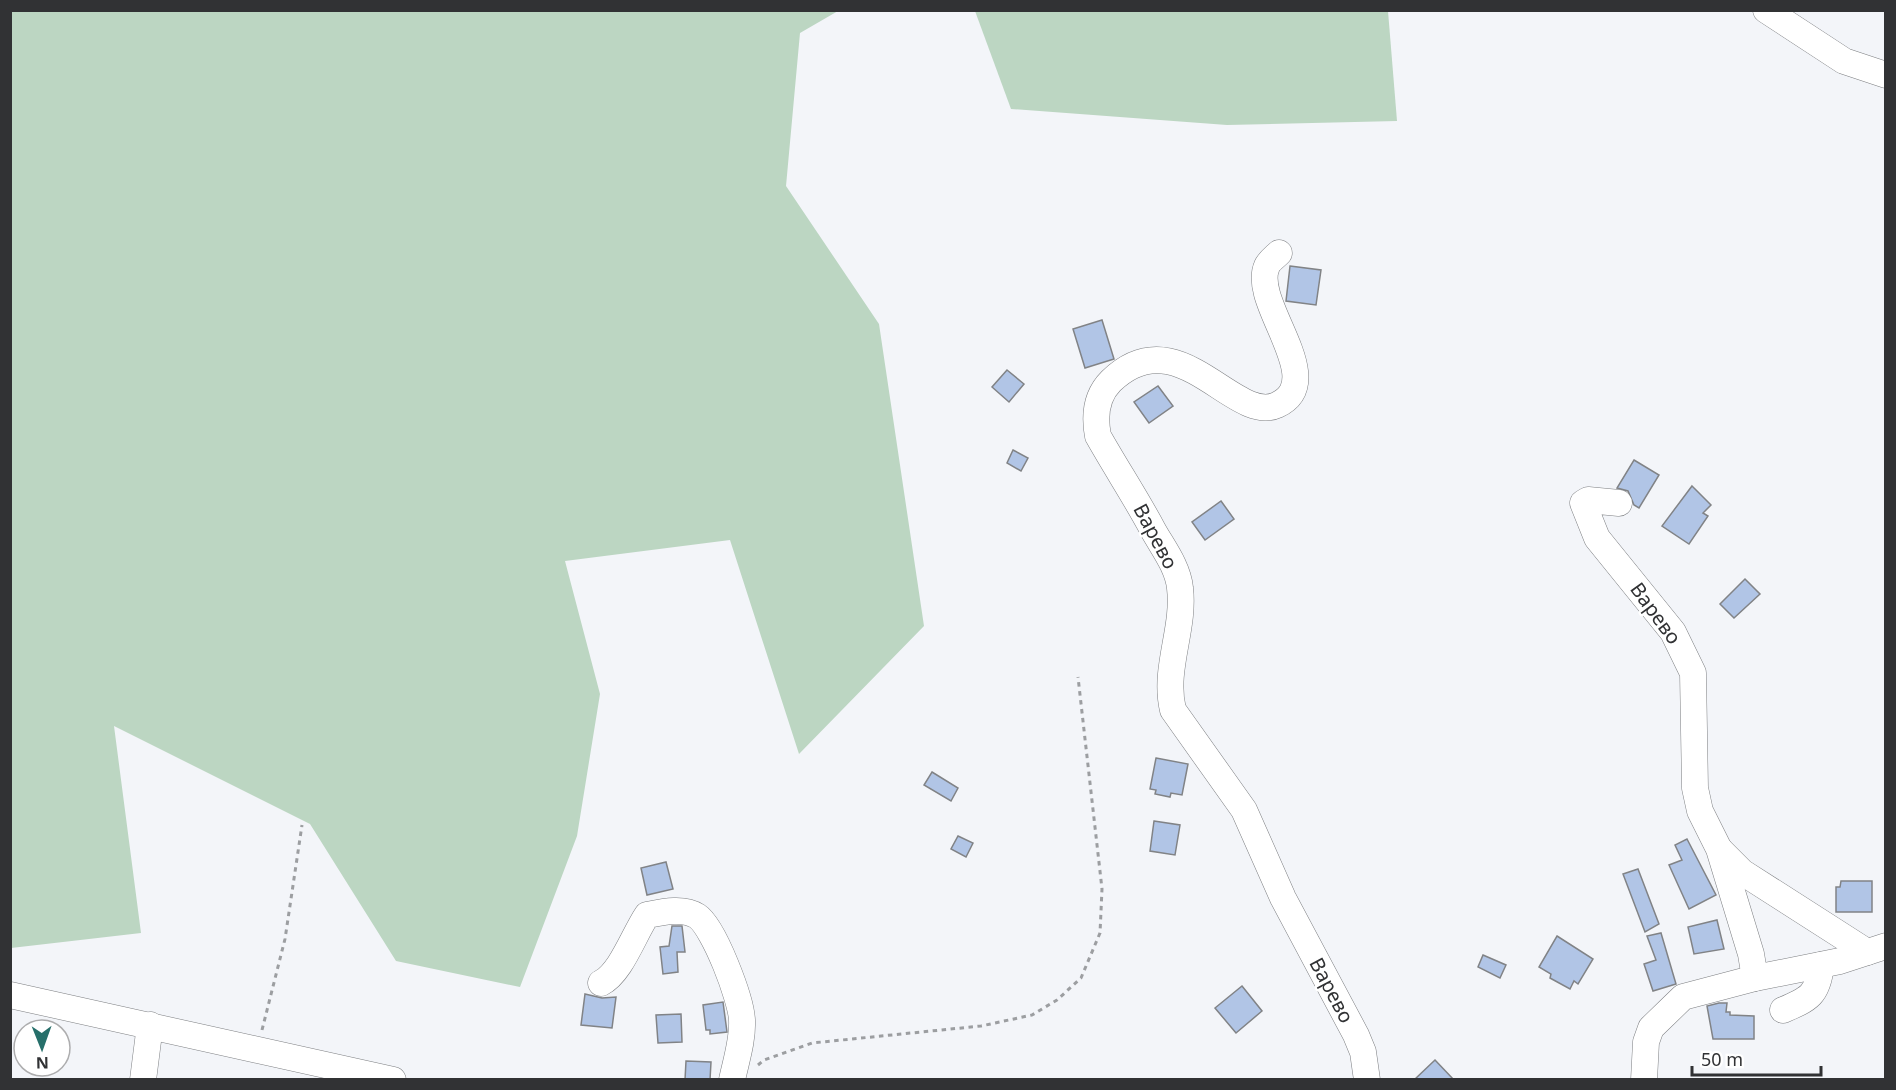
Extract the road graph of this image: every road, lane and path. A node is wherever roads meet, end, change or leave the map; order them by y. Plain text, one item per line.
1 (1766, 10) edge
2 (1886, 75) edge
3 (1279, 253) dead end
4 (1619, 503) dead end
5 (1078, 677) dead end
6 (302, 825) dead end
7 (1719, 849) junction
8 (1876, 949) edge
9 (1821, 965) junction
10 (1755, 978) junction
11 (601, 983) dead end
12 (10, 995) edge
13 (1783, 1010) dead end
14 (150, 1025) junction
15 (256, 1049) junction
16 (756, 1066) dead end
17 (316, 1071) edge
18 (143, 1080) edge
19 (393, 1080) edge
20 (732, 1080) edge
21 (1367, 1080) edge
22 (1644, 1080) edge

1 - 2 street
3 - 21 street, Варево
4 - 7 street, Варево
5 - 16 path
6 - 15 path
7 - 8 street
7 - 10 street, Варево
8 - 9 street
9 - 10 street
9 - 13 street
10 - 22 street
11 - 20 street
12 - 14 street
14 - 15 street
14 - 18 street
15 - 17 street
17 - 19 street

